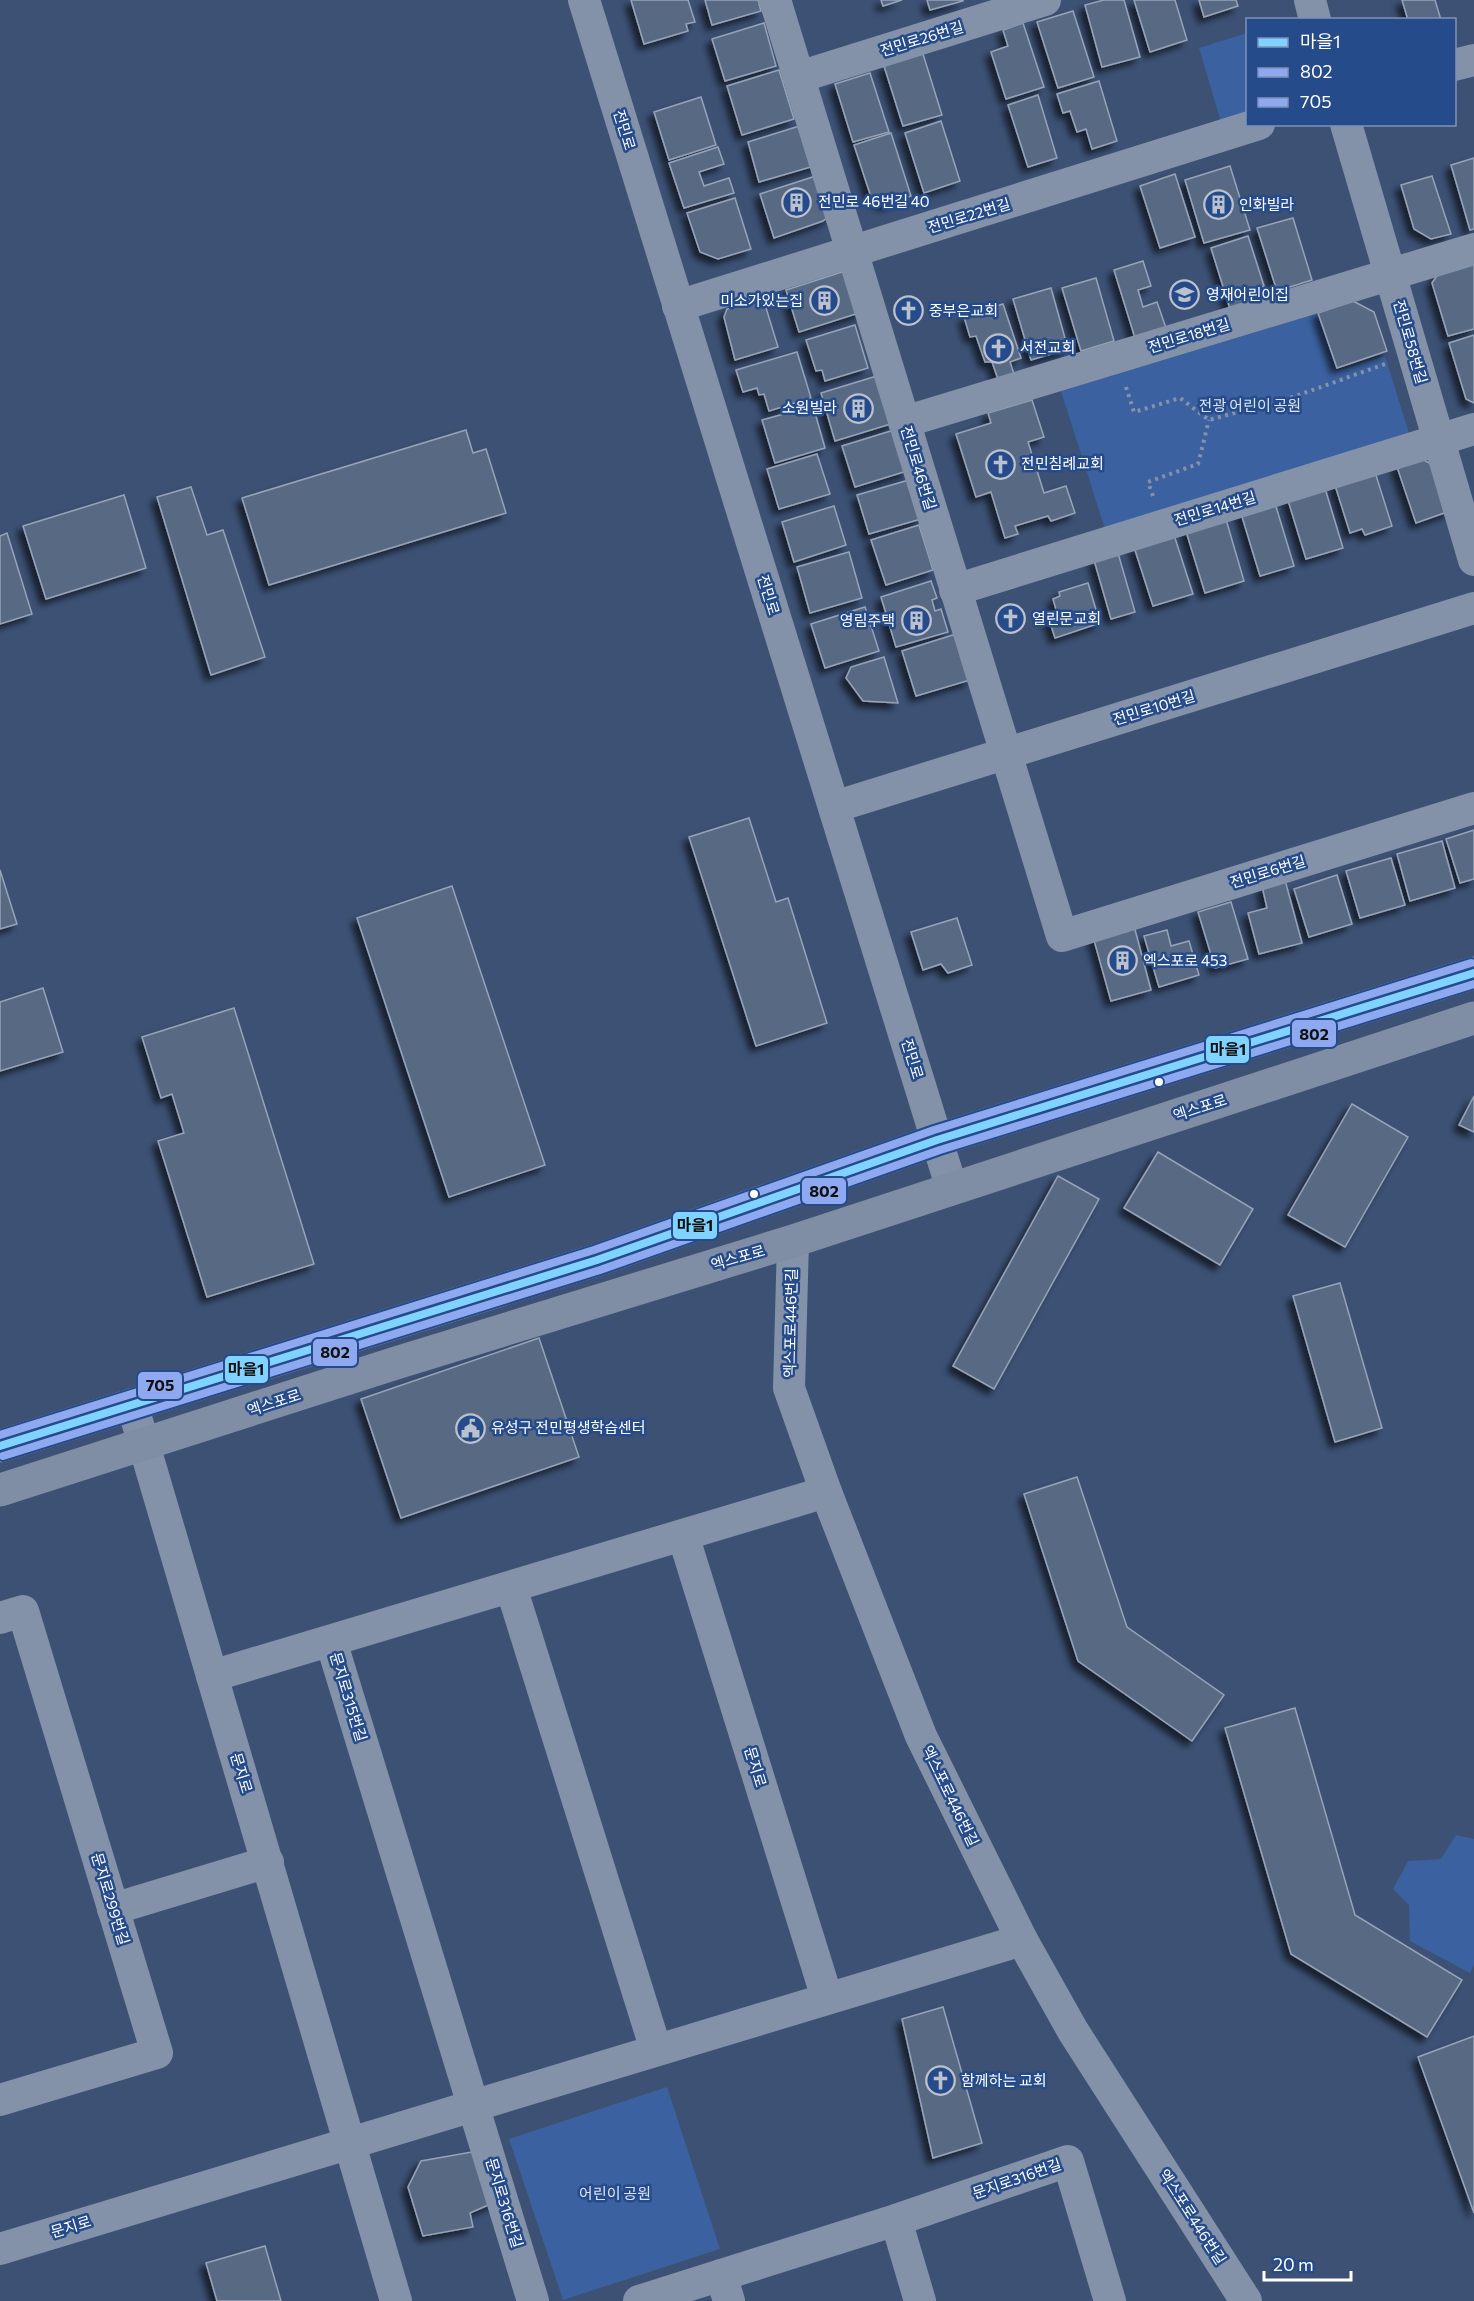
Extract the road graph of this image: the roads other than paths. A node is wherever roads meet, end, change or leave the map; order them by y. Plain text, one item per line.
1 (584, 0) edge
2 (775, 0) edge
3 (1045, 0) edge
4 (1310, 0) edge
5 (1314, 18) edge
6 (1474, 60) edge
7 (1456, 65) edge
8 (799, 77) junction
9 (1253, 126) edge
10 (1347, 126) edge
11 (1474, 249) edge
12 (852, 253) junction
13 (1390, 274) junction
14 (678, 306) junction
15 (904, 422) junction
16 (1474, 429) edge
17 (1439, 440) junction
18 (1474, 560) edge
19 (955, 590) junction
20 (1474, 608) edge
21 (1006, 755) junction
22 (834, 807) junction
23 (1474, 808) edge
24 (1062, 936) joint
25 (1474, 973) edge
26 (1474, 1018) edge
27 (937, 1140) junction
28 (952, 1189) junction
29 (793, 1241) junction
30 (132, 1404) junction
31 (144, 1445) junction
32 (0, 1446) edge
33 (0, 1490) edge
34 (826, 1492) junction
35 (683, 1535) junction
36 (511, 1587) junction
37 (0, 1618) edge
38 (331, 1641) junction
39 (212, 1676) junction
40 (268, 1862) junction
41 (113, 1909) junction
42 (1022, 1940) junction
43 (827, 1998) junction
44 (656, 2050) junction
45 (0, 2100) edge
46 (474, 2105) junction
47 (349, 2143) junction
48 (896, 2220) junction
49 (0, 2248) edge
50 (725, 2288) edge
51 (396, 2301) edge
52 (533, 2301) edge
53 (639, 2301) edge
54 (920, 2301) edge
55 (1110, 2301) edge
56 (1246, 2301) edge

1 - 14 street, 전민로
2 - 8 street, 전민로46번길
3 - 8 street, 전민로26번길
4 - 5 street
6 - 7 street
8 - 12 street, 전민로46번길
9 - 12 street, 전민로22번길
10 - 13 street, 전민로58번길
11 - 13 street, 전민로18번길
12 - 14 street, 전민로22번길
12 - 15 street, 전민로46번길
13 - 15 street, 전민로18번길
13 - 17 street, 전민로58번길
14 - 22 street, 전민로
15 - 19 street, 전민로46번길
16 - 17 street, 전민로14번길
17 - 18 street, 전민로58번길
17 - 19 street, 전민로14번길
19 - 21 street, 전민로46번길
20 - 21 street, 전민로10번길
21 - 22 street, 전민로10번길
21 - 24 street, 전민로46번길
22 - 27 street, 전민로
23 - 24 street, 전민로6번길
25 - 27 main road
26 - 28 main road, 엑스포로
27 - 28 street, 전민로
27 - 30 main road
28 - 29 main road, 엑스포로
29 - 31 main road, 엑스포로
29 - 34 street, 엑스포로446번길
30 - 31 street, 문지로
30 - 32 main road
31 - 33 main road, 엑스포로
31 - 39 street, 문지로
34 - 35 street, 문지로315번길
34 - 42 street, 엑스포로446번길
35 - 36 street, 문지로315번길
35 - 43 street, 문지로
36 - 38 street, 문지로315번길
36 - 44 street
37 - 41 street, 문지로299번길
38 - 39 street
38 - 46 street, 문지로315번길
39 - 40 street, 문지로
40 - 41 street
40 - 47 street, 문지로
41 - 45 street, 문지로299번길
42 - 43 street, 문지로
42 - 56 street, 엑스포로446번길
43 - 44 street, 문지로
44 - 46 street, 문지로
46 - 47 street, 문지로
46 - 52 street, 문지로316번길
47 - 49 street, 문지로
47 - 51 street, 문지로
48 - 50 street, 문지로316번길
48 - 54 street
48 - 55 street, 문지로316번길
50 - 53 street, 문지로316번길

